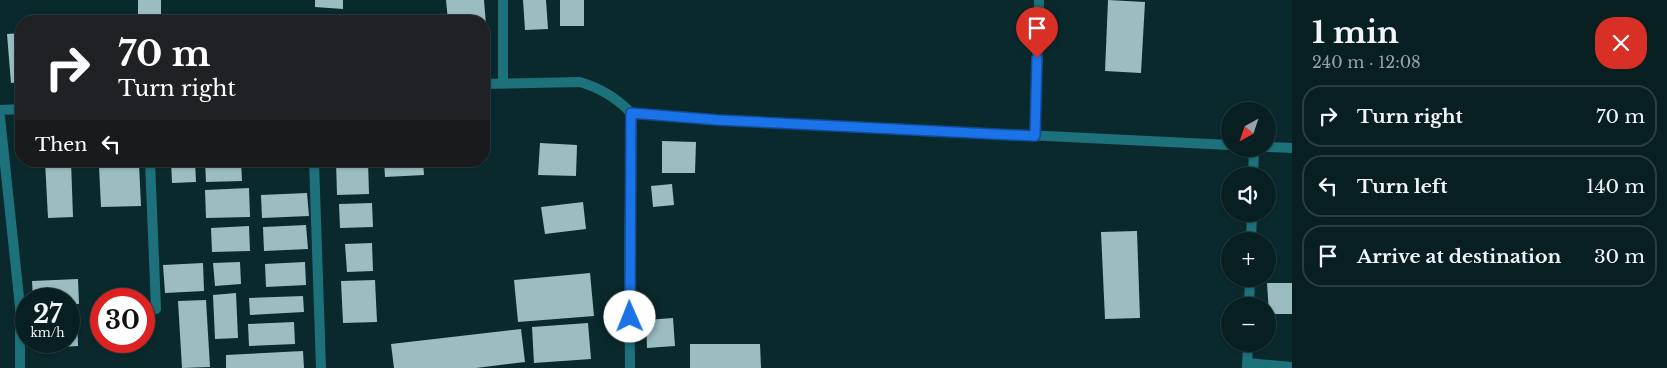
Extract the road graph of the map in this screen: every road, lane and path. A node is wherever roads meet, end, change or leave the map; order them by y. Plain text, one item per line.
1 (503, 0) edge
2 (1039, 0) edge
3 (502, 83) junction
4 (490, 84) edge
5 (15, 109) edge
6 (0, 110) edge
7 (631, 113) junction
8 (0, 117) edge
9 (1035, 136) junction
10 (1221, 145) edge
11 (1276, 147) edge
12 (1292, 148) edge
13 (150, 167) edge
14 (314, 167) edge
15 (156, 309) dead end
16 (1248, 352) edge
17 (1247, 366) edge
18 (20, 368) edge
19 (320, 368) edge
20 (630, 368) edge
21 (1292, 368) edge

1 - 3 street
2 - 9 street
3 - 4 street
3 - 7 street
5 - 6 street
7 - 9 street
7 - 20 street
8 - 18 street
9 - 10 street
11 - 12 street
13 - 15 street
14 - 19 street
16 - 17 street
17 - 21 street

